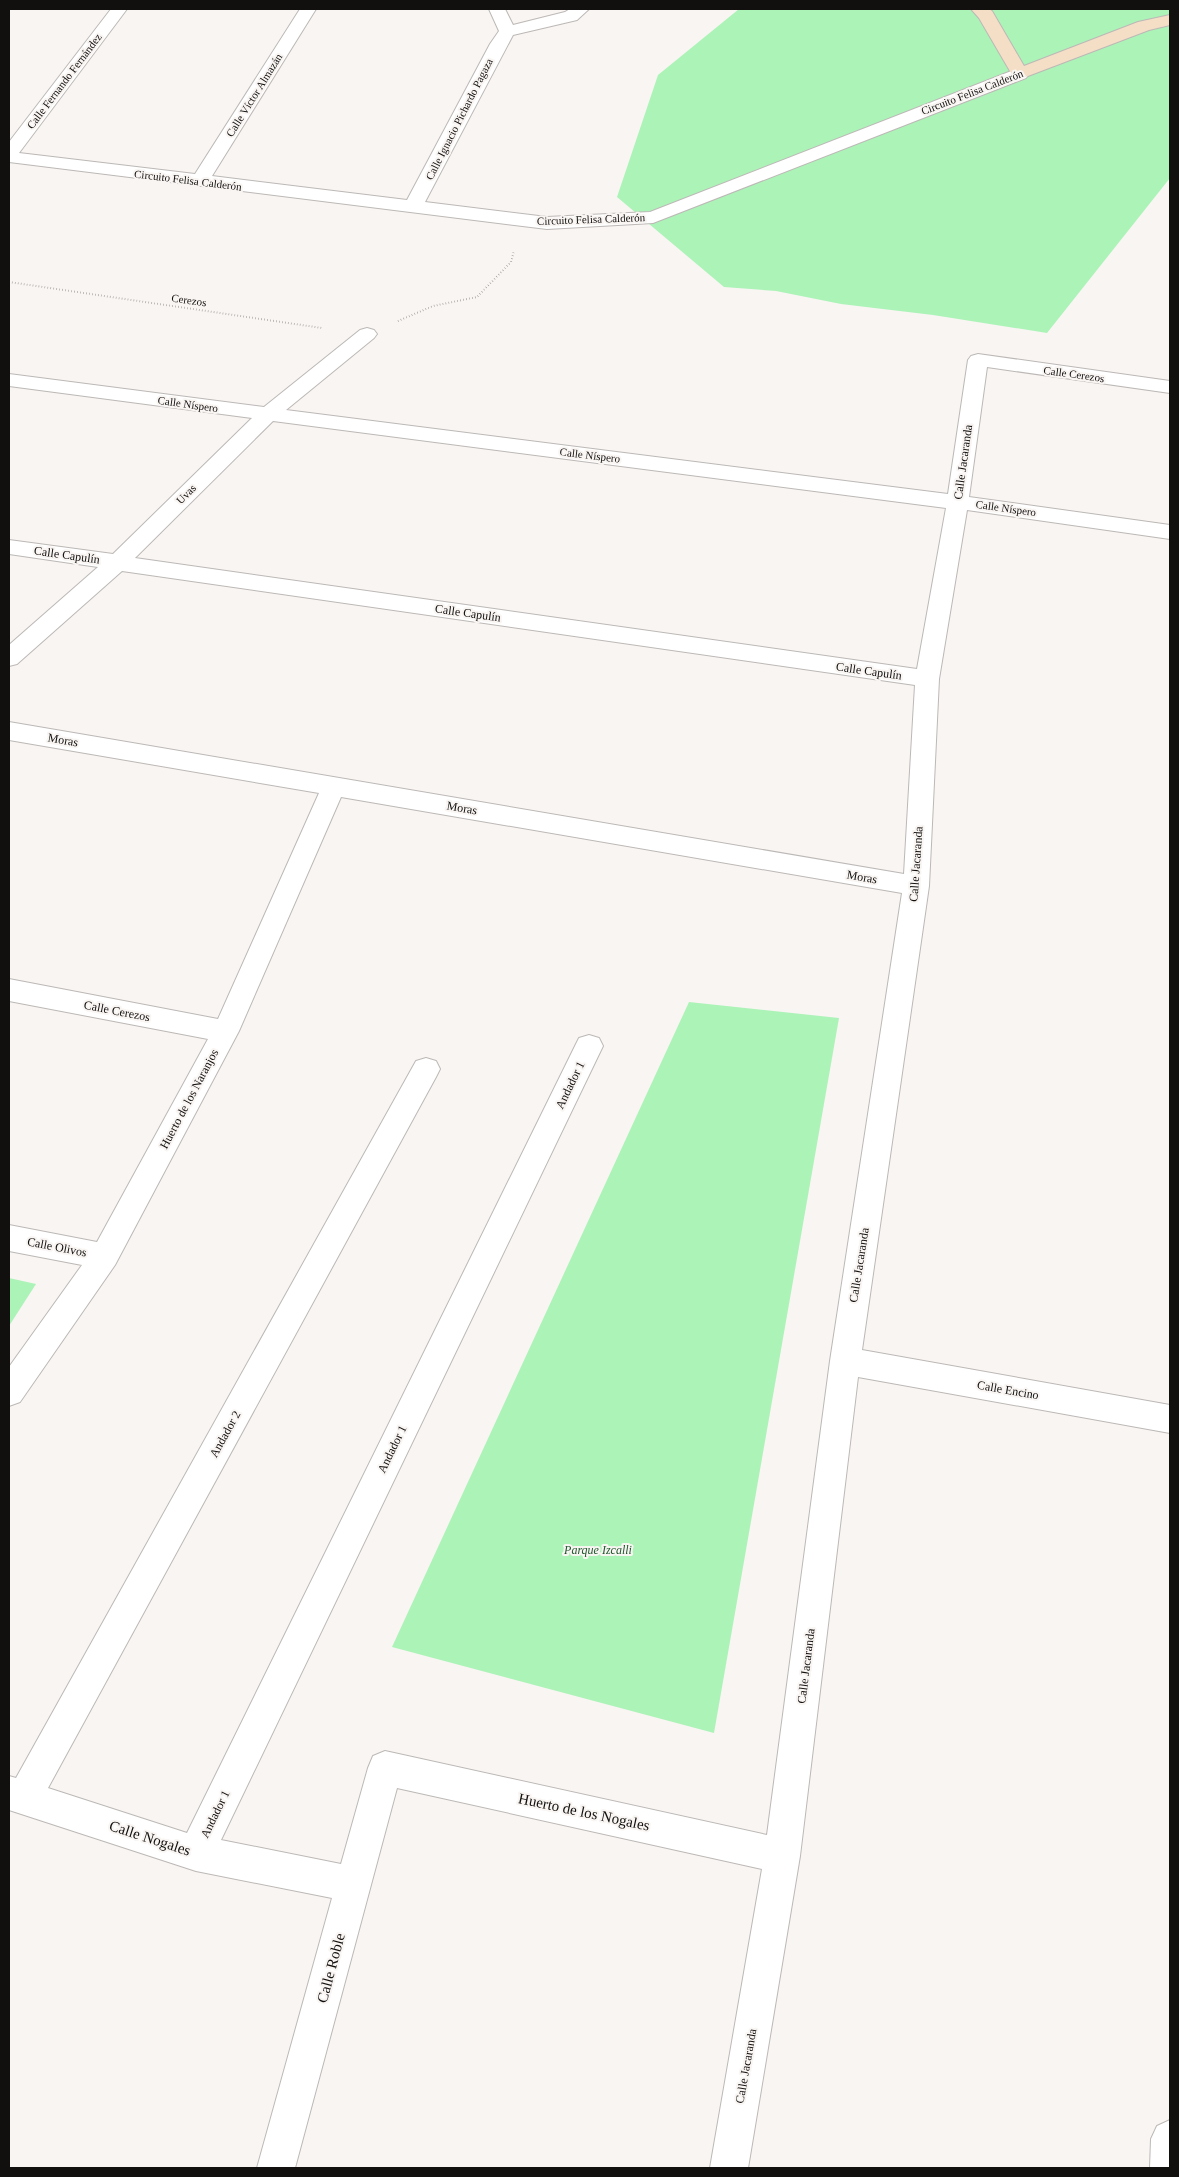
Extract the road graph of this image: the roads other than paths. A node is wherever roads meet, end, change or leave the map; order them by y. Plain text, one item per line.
1 (119, 9) edge
2 (308, 9) edge
3 (497, 9) edge
4 (580, 9) edge
5 (979, 9) edge
6 (1170, 20) edge
7 (507, 31) junction
8 (1020, 74) junction
9 (9, 156) edge
10 (200, 181) junction
11 (413, 207) junction
12 (367, 334) road end
13 (978, 360) joint
14 (9, 380) edge
15 (1170, 387) edge
16 (267, 415) junction
17 (958, 500) junction
18 (1170, 532) edge
19 (9, 546) edge
20 (117, 563) junction
21 (9, 658) edge
22 (927, 680) junction
23 (9, 731) edge
24 (334, 786) junction
25 (916, 886) junction
26 (9, 990) edge
27 (226, 1031) junction
28 (589, 1046) dead end
29 (426, 1069) dead end
30 (9, 1238) edge
31 (105, 1256) junction
32 (845, 1361) junction
33 (9, 1392) edge
34 (1170, 1419) edge
35 (385, 1768) joint
36 (16, 1796) edge
37 (196, 1853) junction
38 (782, 1856) junction
39 (354, 1884) junction
40 (1170, 2139) edge
41 (276, 2168) edge
42 (729, 2168) edge
43 (1169, 2168) edge

1 - 9 street, Calle Fernando Fernández
2 - 10 street, Calle Víctor Almazán
3 - 7 street
4 - 7 street
5 - 8 street
6 - 8 street, Circuito Felisa Calderón
7 - 11 street, Calle Ignacio Pichardo Pagaza
8 - 11 street, Circuito Felisa Calderón
9 - 10 street, Circuito Felisa Calderón
10 - 11 street, Circuito Felisa Calderón
12 - 16 street, Uvas
13 - 15 street, Calle Cerezos
13 - 17 street, Calle Jacaranda
14 - 16 street, Calle Níspero
16 - 17 street, Calle Níspero
16 - 20 street, Uvas
17 - 18 street, Calle Níspero
17 - 22 street, Calle Jacaranda
19 - 20 street, Calle Capulín
20 - 21 street, Uvas
20 - 22 street, Calle Capulín
22 - 25 street, Calle Jacaranda
23 - 24 street, Moras
24 - 25 street, Moras
24 - 27 street, Huerto de los Naranjos
25 - 32 street, Calle Jacaranda
26 - 27 street, Calle Cerezos
27 - 31 street, Huerto de los Naranjos
28 - 37 street, Andador 1
29 - 36 street, Andador 2
30 - 31 street, Calle Olivos
31 - 33 street, Huerto de los Naranjos
32 - 34 street, Calle Encino
32 - 38 street, Calle Jacaranda
35 - 38 street, Huerto de los Nogales
35 - 39 street, Calle Roble
36 - 37 street, Calle Nogales
37 - 39 street, Calle Nogales
38 - 42 street, Calle Jacaranda
39 - 41 street, Calle Roble
40 - 43 street

